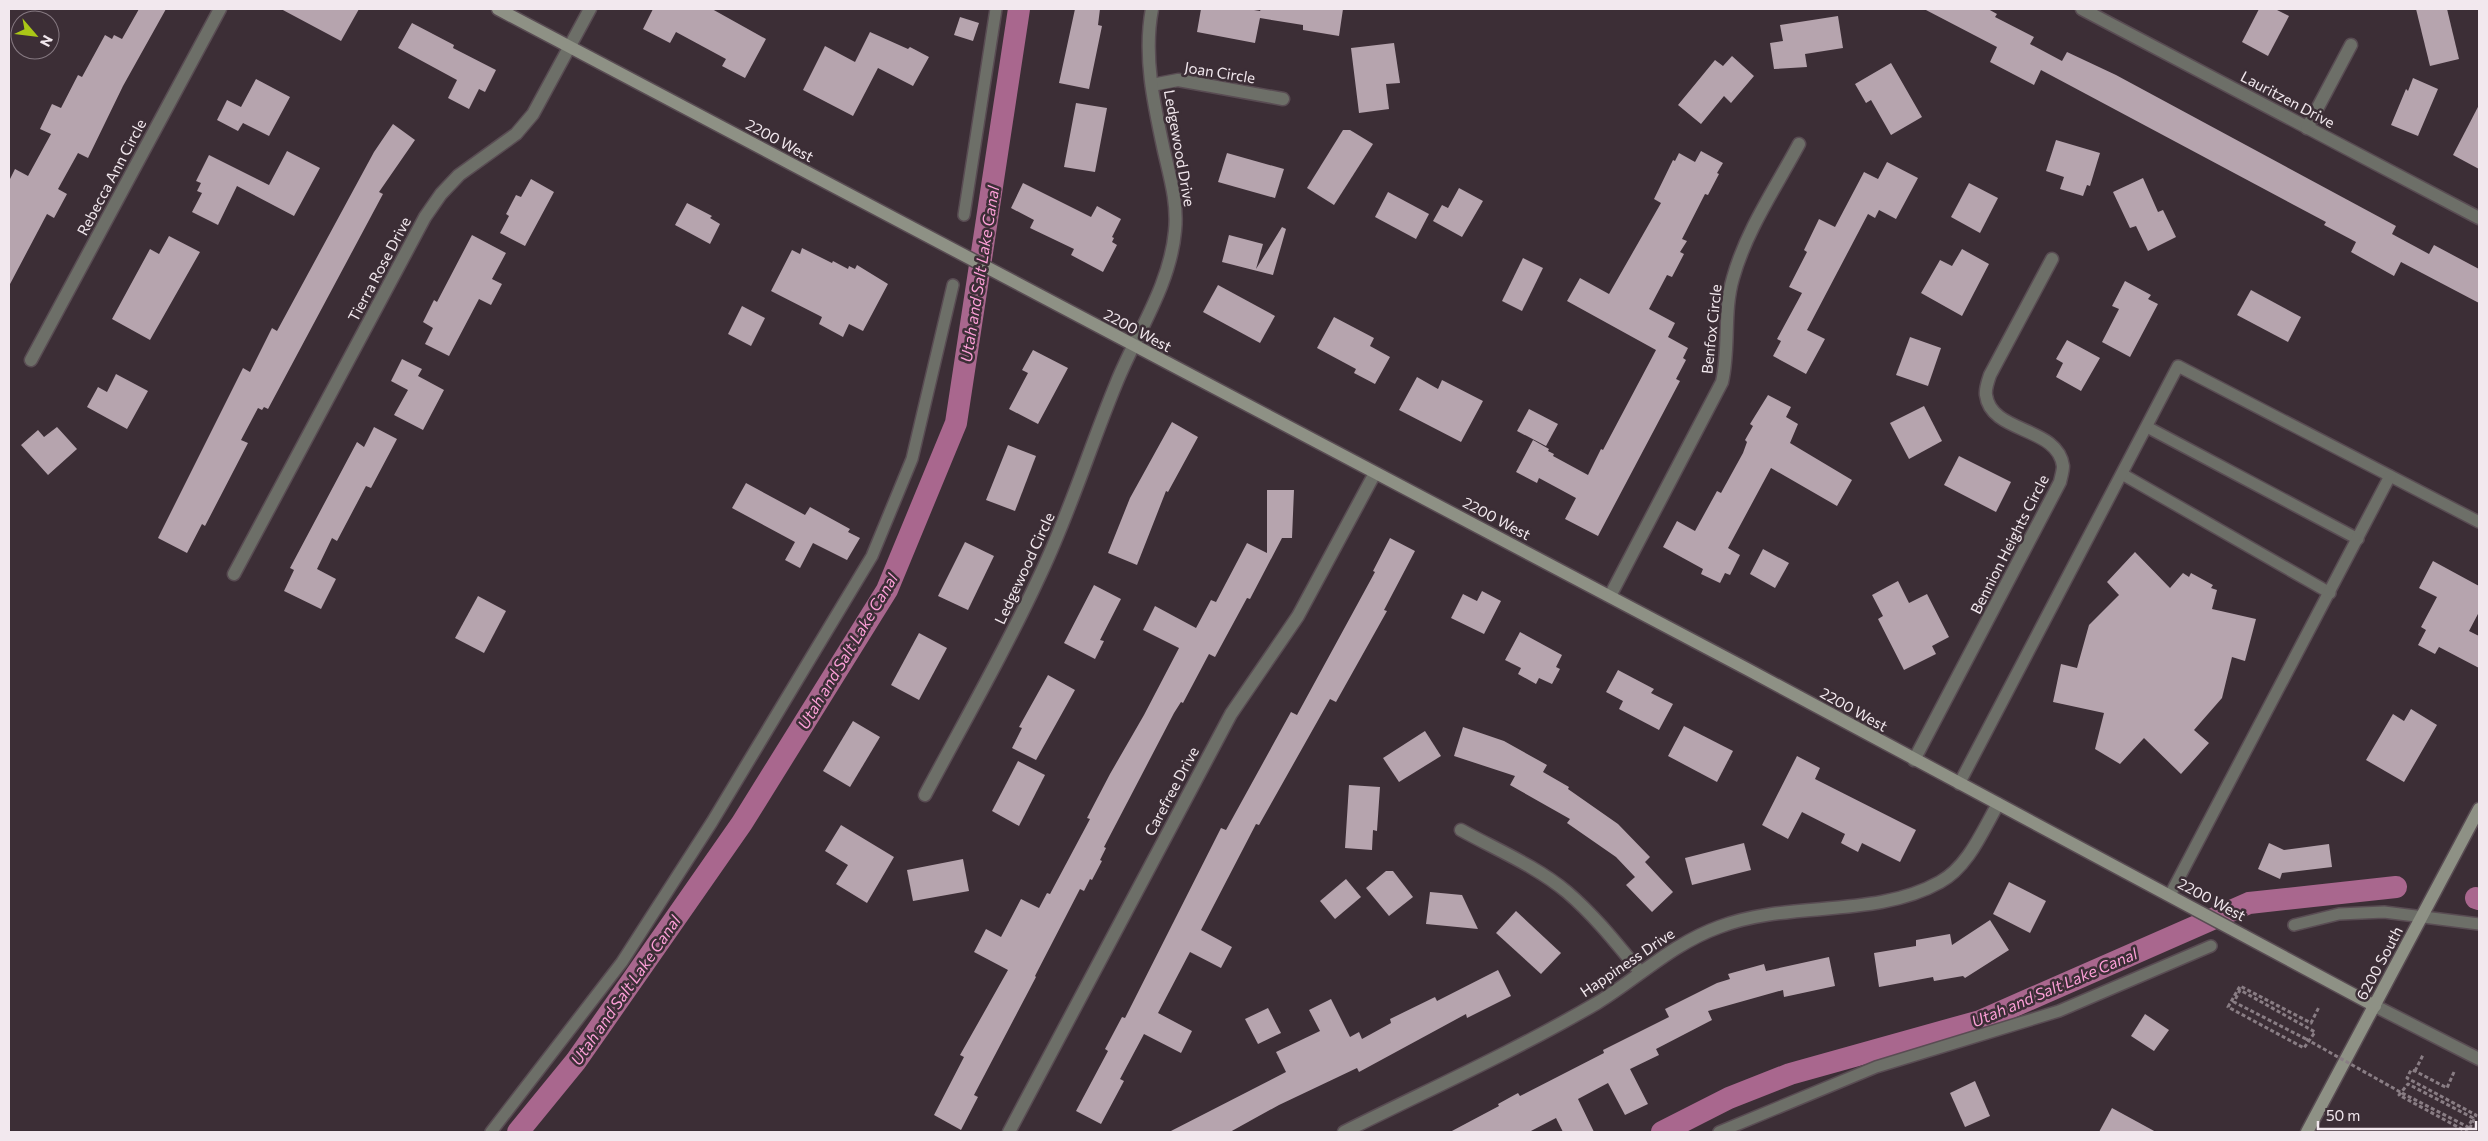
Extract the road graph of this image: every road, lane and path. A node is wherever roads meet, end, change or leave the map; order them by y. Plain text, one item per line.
1 (220, 9) edge
2 (498, 9) edge
3 (590, 9) edge
4 (996, 9) edge
5 (1152, 9) edge
6 (2090, 11) edge
7 (2351, 45) dead end
8 (570, 47) junction
9 (1152, 84) junction
10 (1282, 99) dead end
11 (2307, 128) junction
12 (1799, 144) dead end
13 (964, 215) dead end
14 (2479, 218) edge
15 (2052, 259) dead end
16 (953, 285) dead end
17 (1133, 345) junction
18 (31, 360) dead end
19 (2147, 427) junction
20 (1375, 473) junction
21 (2122, 474) junction
22 (2390, 476) junction
23 (2479, 522) edge
24 (2358, 539) junction
25 (234, 574) dead end
26 (2330, 593) junction
27 (1610, 596) junction
28 (1914, 760) junction
29 (1960, 784) junction
30 (925, 795) dead end
31 (1998, 804) junction
32 (2479, 809) edge
33 (1461, 830) dead end
34 (2170, 895) junction
35 (2422, 917) junction
36 (2479, 924) edge
37 (2294, 925) dead end
38 (2211, 946) dead end
39 (1640, 972) junction
40 (2375, 1006) junction
41 (2319, 1007) dead end
42 (2423, 1055) dead end
43 (2479, 1059) edge
44 (2414, 1071) junction
45 (2454, 1072) dead end
46 (491, 1132) edge
47 (1009, 1132) edge
48 (1344, 1132) edge
49 (1719, 1132) edge
50 (2308, 1132) edge
51 (2467, 1132) edge

1 - 18 street, Rebecca Ann Circle
2 - 8 street, 2200 West
3 - 8 street, Tierra Rose Drive
4 - 13 lane
5 - 9 street, Ledgewood Drive
6 - 11 street, Lauritzen Drive
7 - 11 street
8 - 17 street, 2200 West
8 - 25 street, Tierra Rose Drive
9 - 10 street, Joan Circle
9 - 17 street, Ledgewood Drive
11 - 14 street, Lauritzen Drive
12 - 27 street, Benfox Circle
15 - 28 street, Bennion Heights Circle
16 - 46 lane
17 - 20 street, 2200 West
17 - 30 street, Ledgewood Circle
19 - 21 lane
19 - 22 lane
19 - 24 lane
20 - 27 street, 2200 West
20 - 47 street, Carefree Drive
21 - 26 lane
21 - 29 lane
22 - 23 lane
22 - 24 lane
24 - 26 lane
26 - 34 lane
27 - 28 street, 2200 West
28 - 29 street, 2200 West
29 - 31 street, 2200 West
31 - 34 street, 2200 West
31 - 39 street, Happiness Drive
32 - 35 street, 6200 South
33 - 39 street
34 - 40 street, 2200 West
35 - 36 lane
35 - 37 lane
35 - 40 street, 6200 South
38 - 49 lane
39 - 48 street, Happiness Drive
40 - 43 street, 2200 West
40 - 50 street, 6200 South
41 - 51 path, bridge
42 - 44 path
44 - 45 path
44 - 51 path

